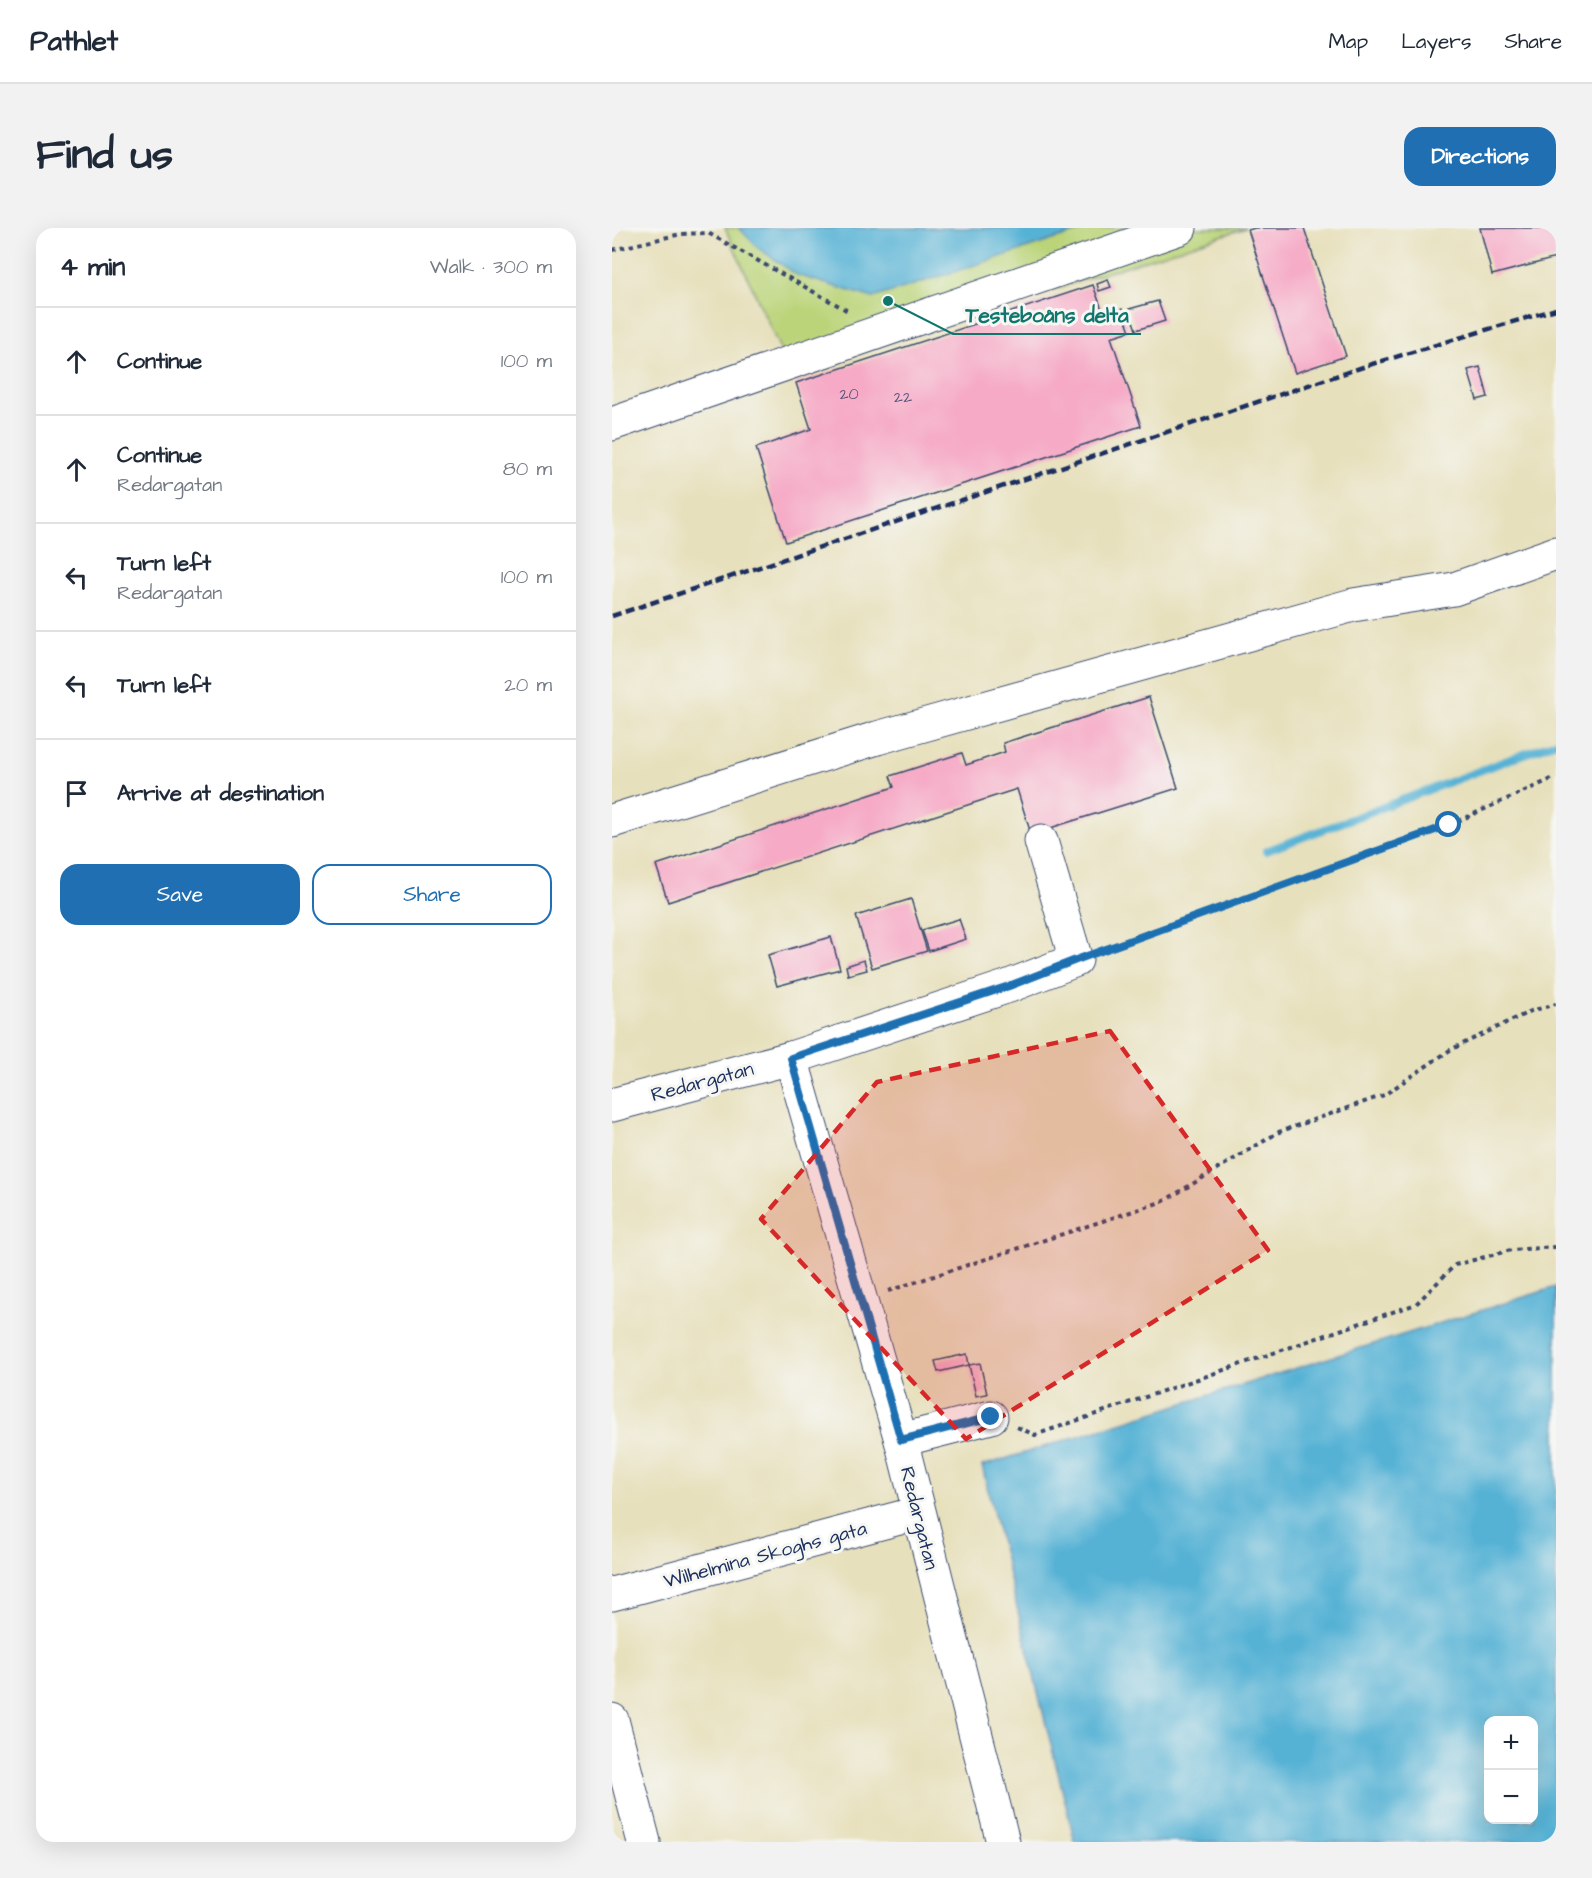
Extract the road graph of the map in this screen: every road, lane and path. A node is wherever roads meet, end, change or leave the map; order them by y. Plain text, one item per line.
1 (1180, 228) edge
2 (612, 250) edge
3 (885, 331) junction
4 (612, 424) edge
5 (1556, 553) edge
6 (1556, 777) edge
7 (612, 821) edge
8 (1041, 841) dead end
9 (1076, 960) junction
10 (1556, 1004) edge
11 (791, 1058) junction
12 (612, 1105) edge
13 (1556, 1247) edge
14 (861, 1300) junction
15 (991, 1417) joint
16 (901, 1440) junction
17 (918, 1513) junction
18 (612, 1594) edge
19 (612, 1720) edge
20 (996, 1841) edge
21 (644, 1842) edge

1 - 3 street
2 - 3 path
3 - 4 street
5 - 7 street
6 - 9 path
8 - 9 street
9 - 11 street, Redargatan
10 - 14 path
11 - 12 street, Redargatan
11 - 14 street, Redargatan
13 - 15 path
14 - 16 street, Redargatan
15 - 16 street
16 - 17 street, Redargatan
17 - 18 street, Wilhelmina Skoghs gata
17 - 20 street, Redargatan
19 - 21 street

